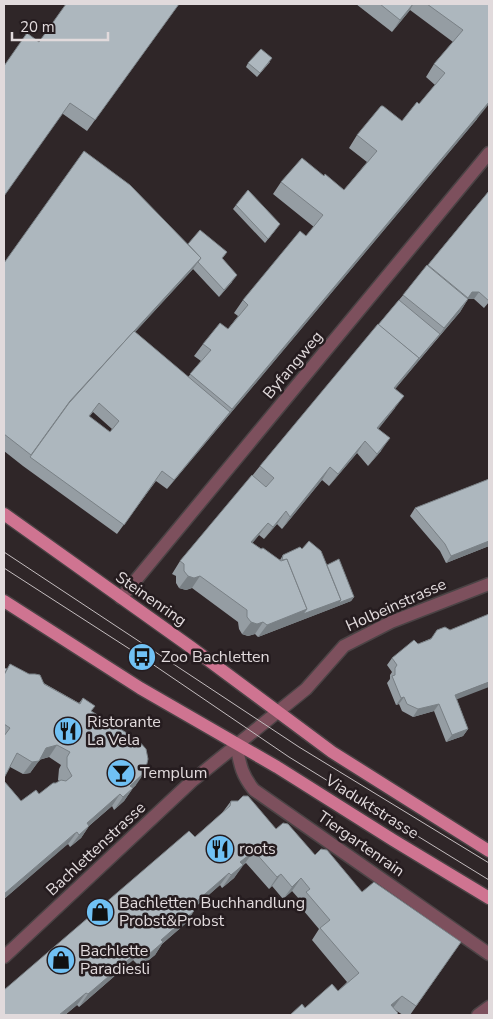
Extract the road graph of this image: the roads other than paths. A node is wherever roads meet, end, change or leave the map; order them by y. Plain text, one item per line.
1 (489, 153) edge
2 (4, 514) edge
3 (489, 584) edge
4 (121, 598) junction
5 (4, 601) edge
6 (278, 711) junction
7 (258, 728) joint
8 (236, 744) junction
9 (489, 851) edge
10 (489, 898) edge
11 (489, 954) edge
12 (4, 957) edge
13 (489, 1007) edge
14 (478, 1015) edge

1 - 4 street, Byfangweg
2 - 4 main road, Steinenring
3 - 6 street, Holbeinstrasse
4 - 6 main road, Steinenring
5 - 8 main road
6 - 7 street, Holbeinstrasse
6 - 9 main road, Viaduktstrasse
7 - 8 street, Bachlettenstrasse
8 - 10 main road, Viaduktstrasse
8 - 11 street, Tiergartenrain
8 - 12 street, Bachlettenstrasse
13 - 14 street

